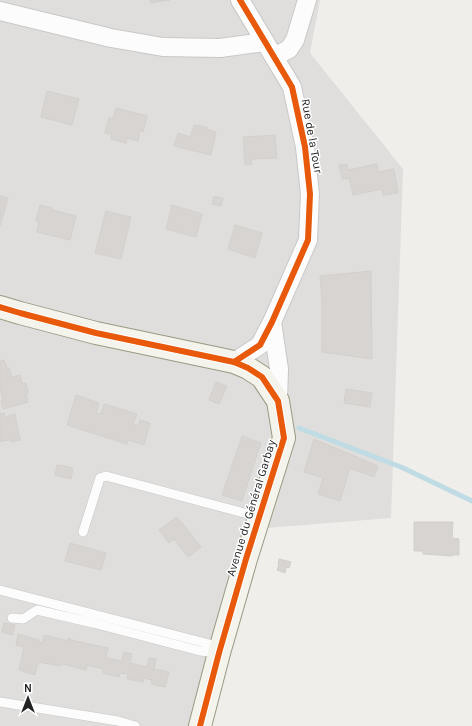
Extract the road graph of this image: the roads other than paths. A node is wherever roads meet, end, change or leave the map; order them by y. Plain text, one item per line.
1 (240, 0) edge
2 (307, 0) edge
3 (0, 11) edge
4 (270, 49) junction
5 (0, 307) edge
6 (272, 322) junction
7 (234, 362) junction
8 (278, 401) junction
9 (259, 517) junction
10 (83, 532) dead end
11 (0, 590) edge
12 (12, 618) dead end
13 (220, 650) junction
14 (0, 702) edge
15 (133, 726) edge
16 (200, 726) edge

1 - 4 street, Rue de la Tour
2 - 4 street
3 - 4 street
4 - 6 street, Rue de la Tour
5 - 7 main road, Avenue du Général Garbay
6 - 7 street, Rue de la Tour
6 - 8 street
7 - 8 main road, Avenue du Général Garbay
8 - 9 main road, Avenue du Général Garbay
9 - 10 lane
9 - 13 main road, Avenue du Général Garbay
11 - 13 lane
12 - 13 lane
13 - 16 main road, Avenue du Général Garbay
14 - 15 lane

